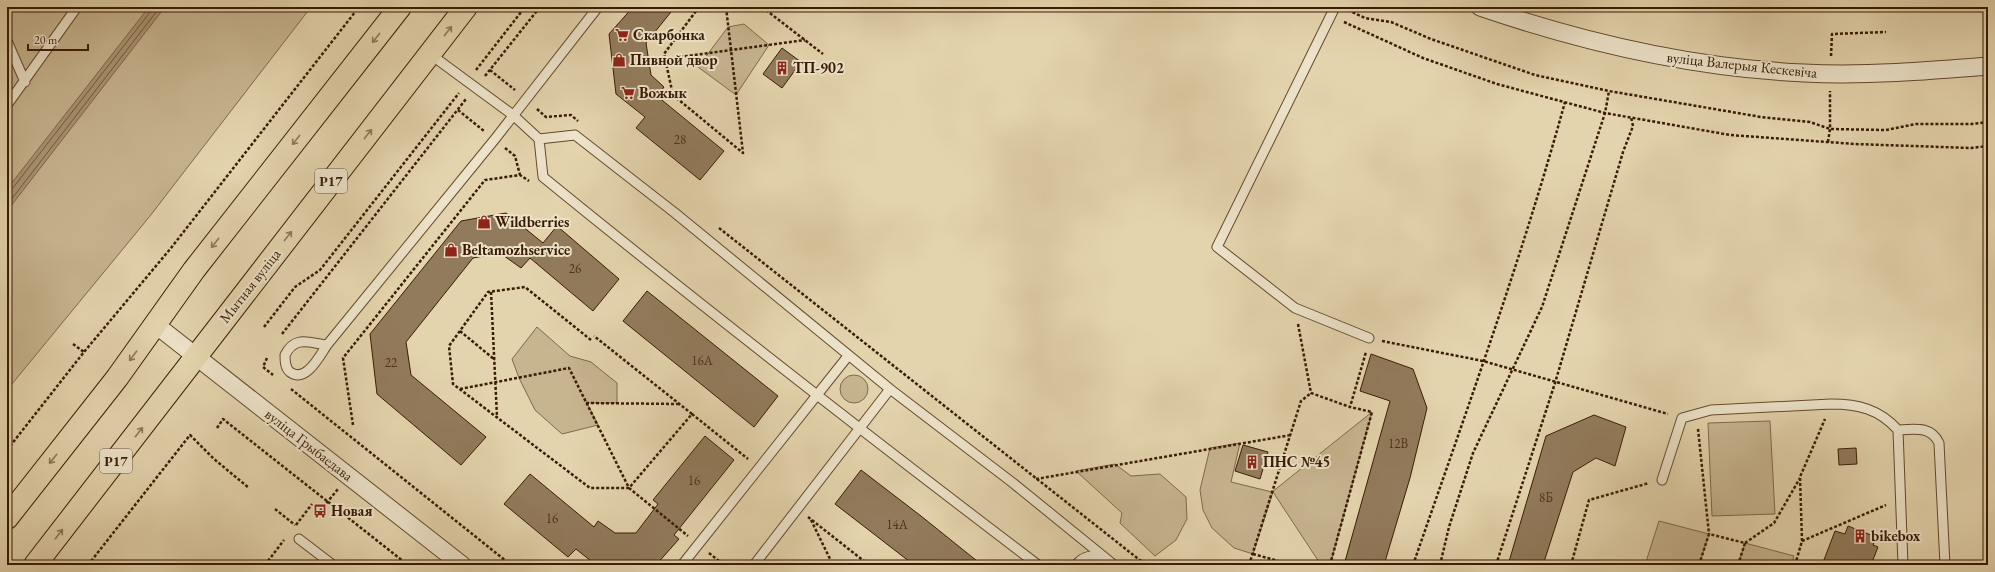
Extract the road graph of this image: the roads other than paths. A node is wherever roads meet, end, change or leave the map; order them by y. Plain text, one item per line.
1 (77, 7) edge
2 (400, 7) edge
3 (466, 7) edge
4 (598, 7) edge
5 (1335, 7) edge
6 (1480, 7) edge
7 (7, 41) edge
8 (430, 54) junction
9 (1988, 66) edge
10 (25, 82) junction
11 (7, 105) edge
12 (513, 115) junction
13 (539, 139) junction
14 (156, 325) junction
15 (1369, 338) road end
16 (327, 345) junction
17 (196, 356) junction
18 (848, 356) junction
19 (890, 389) junction
20 (818, 396) junction
21 (860, 430) junction
22 (1898, 430) junction
23 (1662, 480) road end
24 (7, 518) edge
25 (300, 539) dead end
26 (1112, 564) edge
27 (35, 565) edge
28 (333, 565) edge
29 (462, 565) edge
30 (682, 565) edge
31 (754, 565) edge
32 (1038, 565) edge
33 (1076, 565) edge
34 (1903, 565) edge
35 (1945, 565) edge

1 - 10 lane
2 -> 14 highway
8 -> 3 highway, Мытная вуліца / Р17
4 - 12 lane
5 - 15 lane
6 - 9 street, вуліца Валерыя Кескевіча
7 - 10 lane
8 - 12 lane
17 -> 8 highway, Мытная вуліца / Р17
10 - 11 lane
12 - 13 lane
12 - 16 lane
13 - 18 lane
13 - 20 lane
14 - 17 street, вуліца Грыбаедава
14 -> 24 highway
16 - 16 lane
27 -> 17 highway, Мытная вуліца / Р17
17 - 29 street, вуліца Грыбаедава
18 - 19 lane
18 - 20 lane
19 - 21 lane
19 - 26 lane
20 - 21 lane
20 - 30 lane
21 - 31 lane
21 - 32 lane
22 - 23 lane
22 - 34 lane
22 - 35 lane
25 - 28 lane
26 - 33 lane

